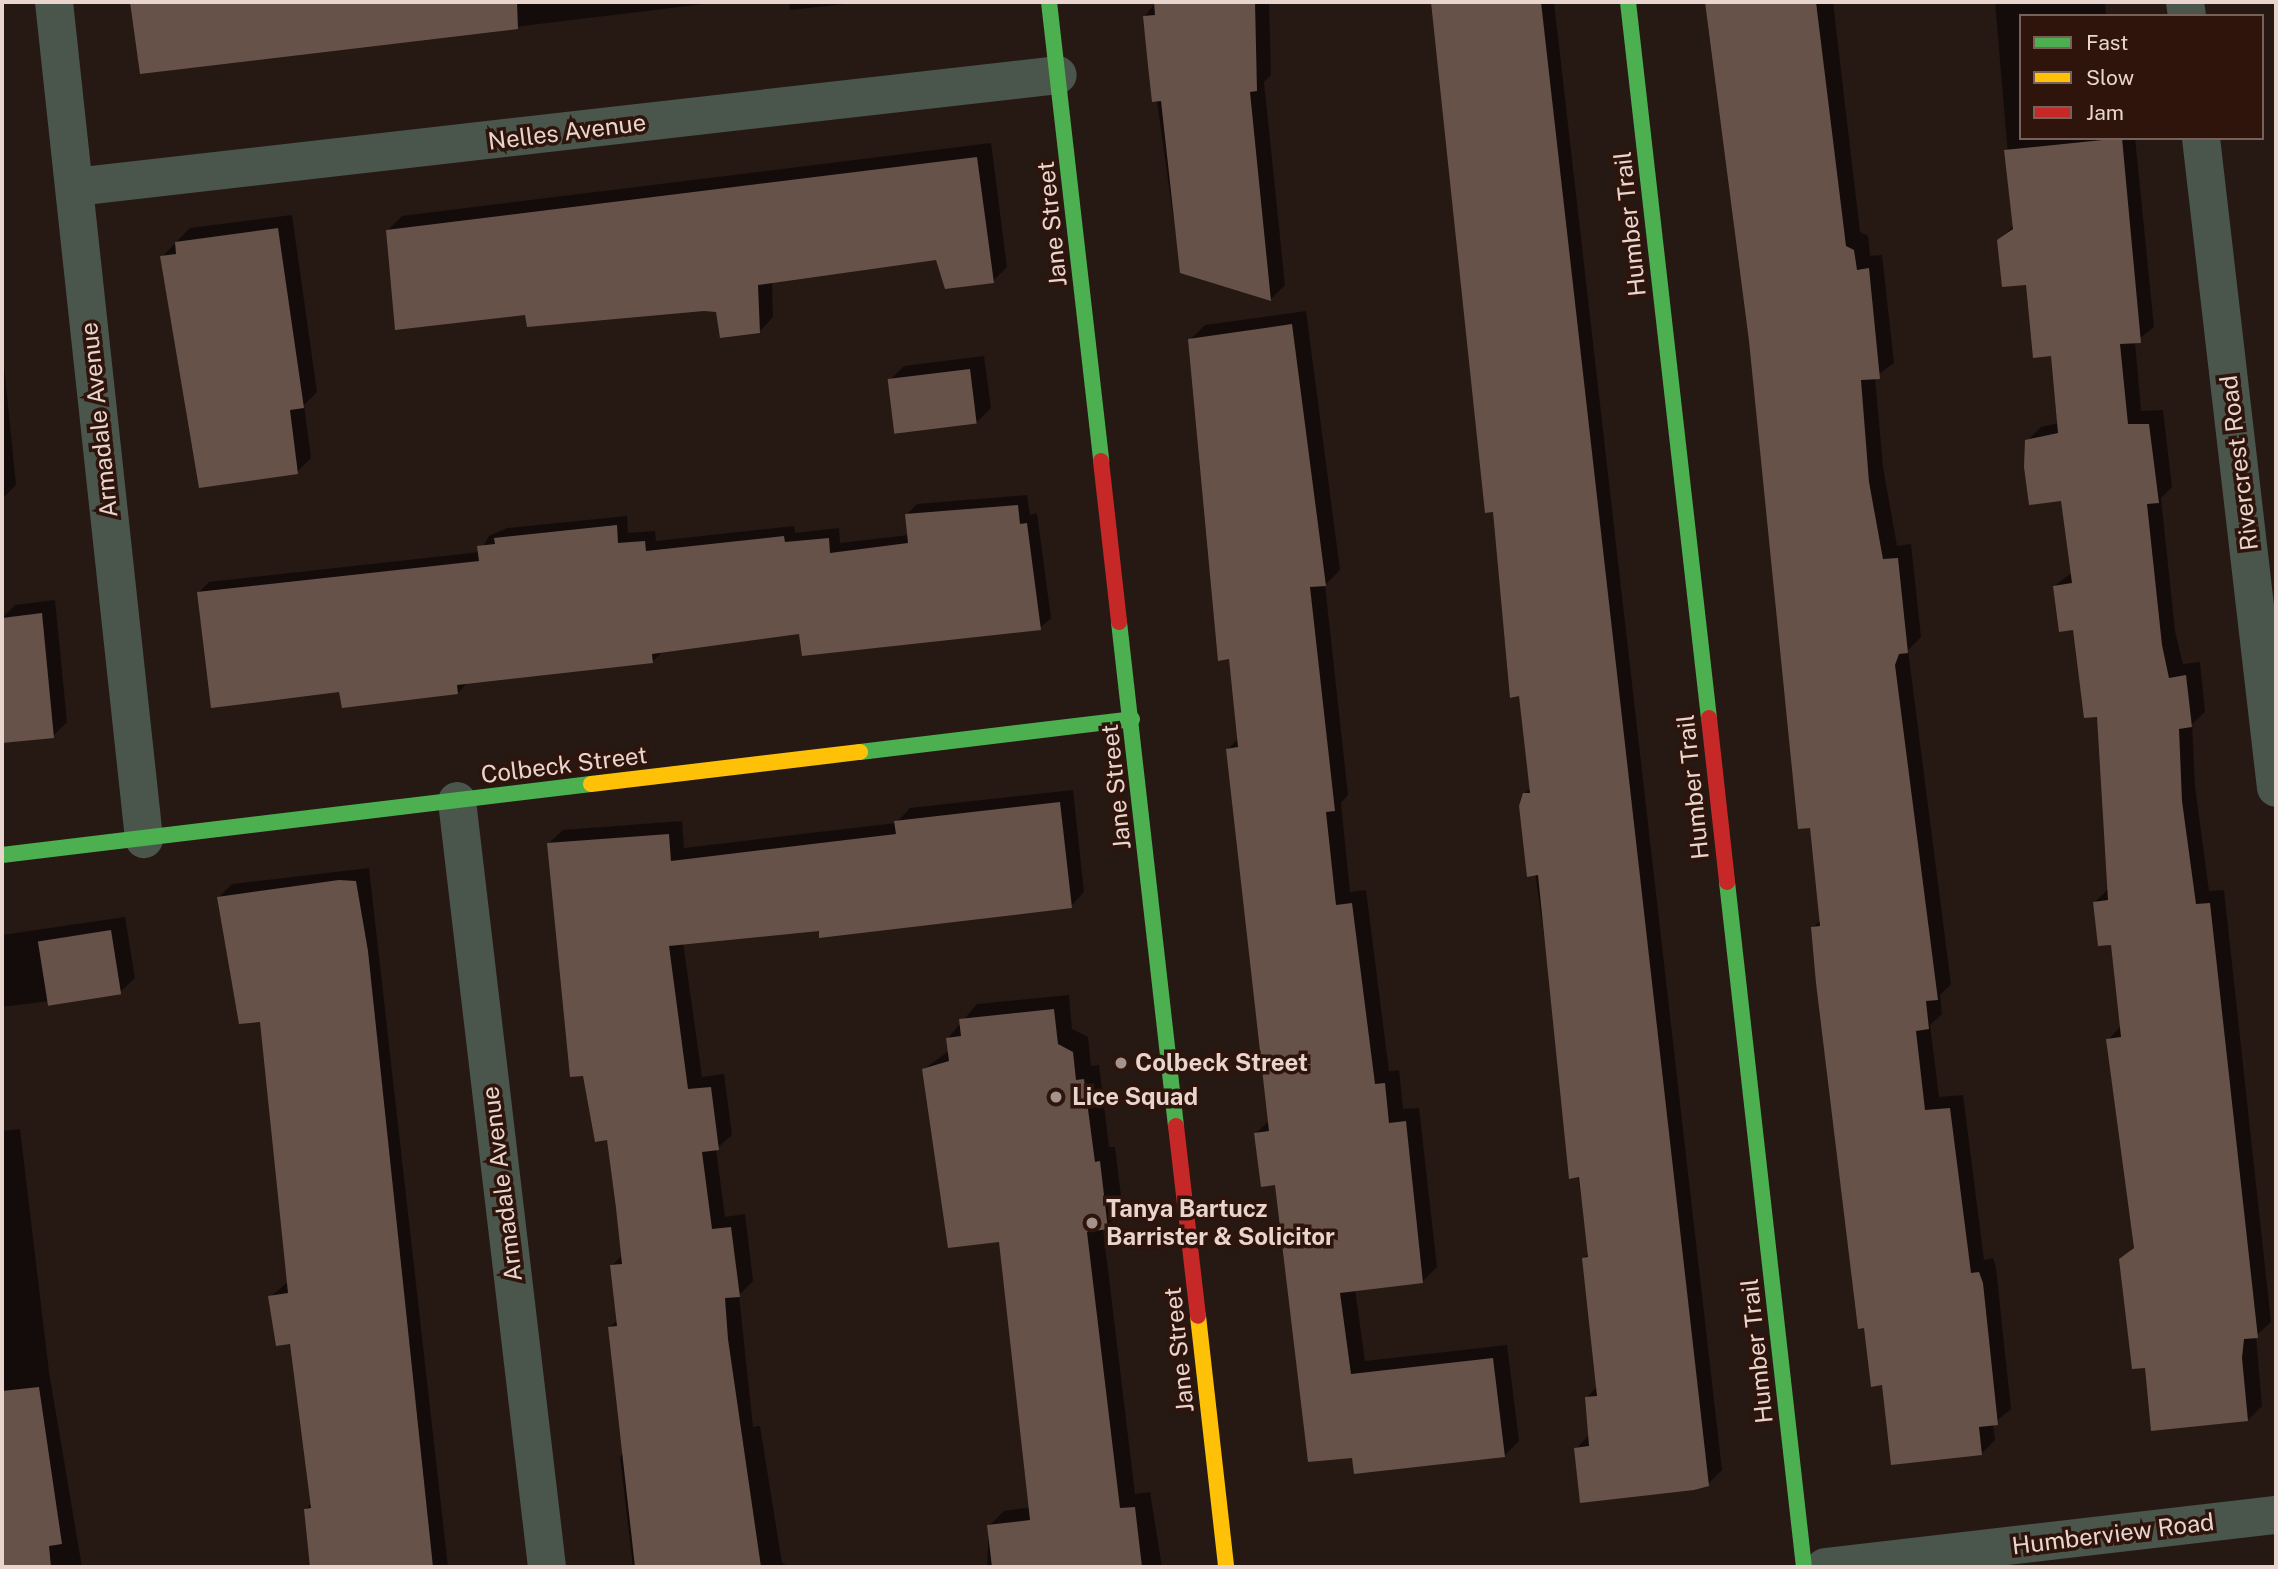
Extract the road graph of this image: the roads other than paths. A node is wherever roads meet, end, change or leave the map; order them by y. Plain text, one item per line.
1 (54, 2) edge
2 (1049, 2) edge
3 (1628, 2) edge
4 (1058, 75) junction
5 (2201, 140) edge
6 (75, 187) junction
7 (1132, 719) junction
8 (2276, 788) edge
9 (457, 801) junction
10 (144, 839) junction
11 (2, 855) edge
12 (2276, 1515) edge
13 (547, 1567) edge
14 (1226, 1567) edge
15 (1804, 1567) edge
16 (1825, 1567) edge

1 - 6 street, Armadale Avenue
2 - 4 street, Jane Street
3 - 15 street, Humber Trail
4 - 6 street, Nelles Avenue
4 - 7 street, Jane Street
5 - 8 street, Rivercrest Road
6 - 10 street, Armadale Avenue
7 - 9 street, Colbeck Street
7 - 14 street, Jane Street
9 - 10 street, Colbeck Street
9 - 13 street, Armadale Avenue
10 - 11 street, Colbeck Street
12 - 16 street, Humberview Road

